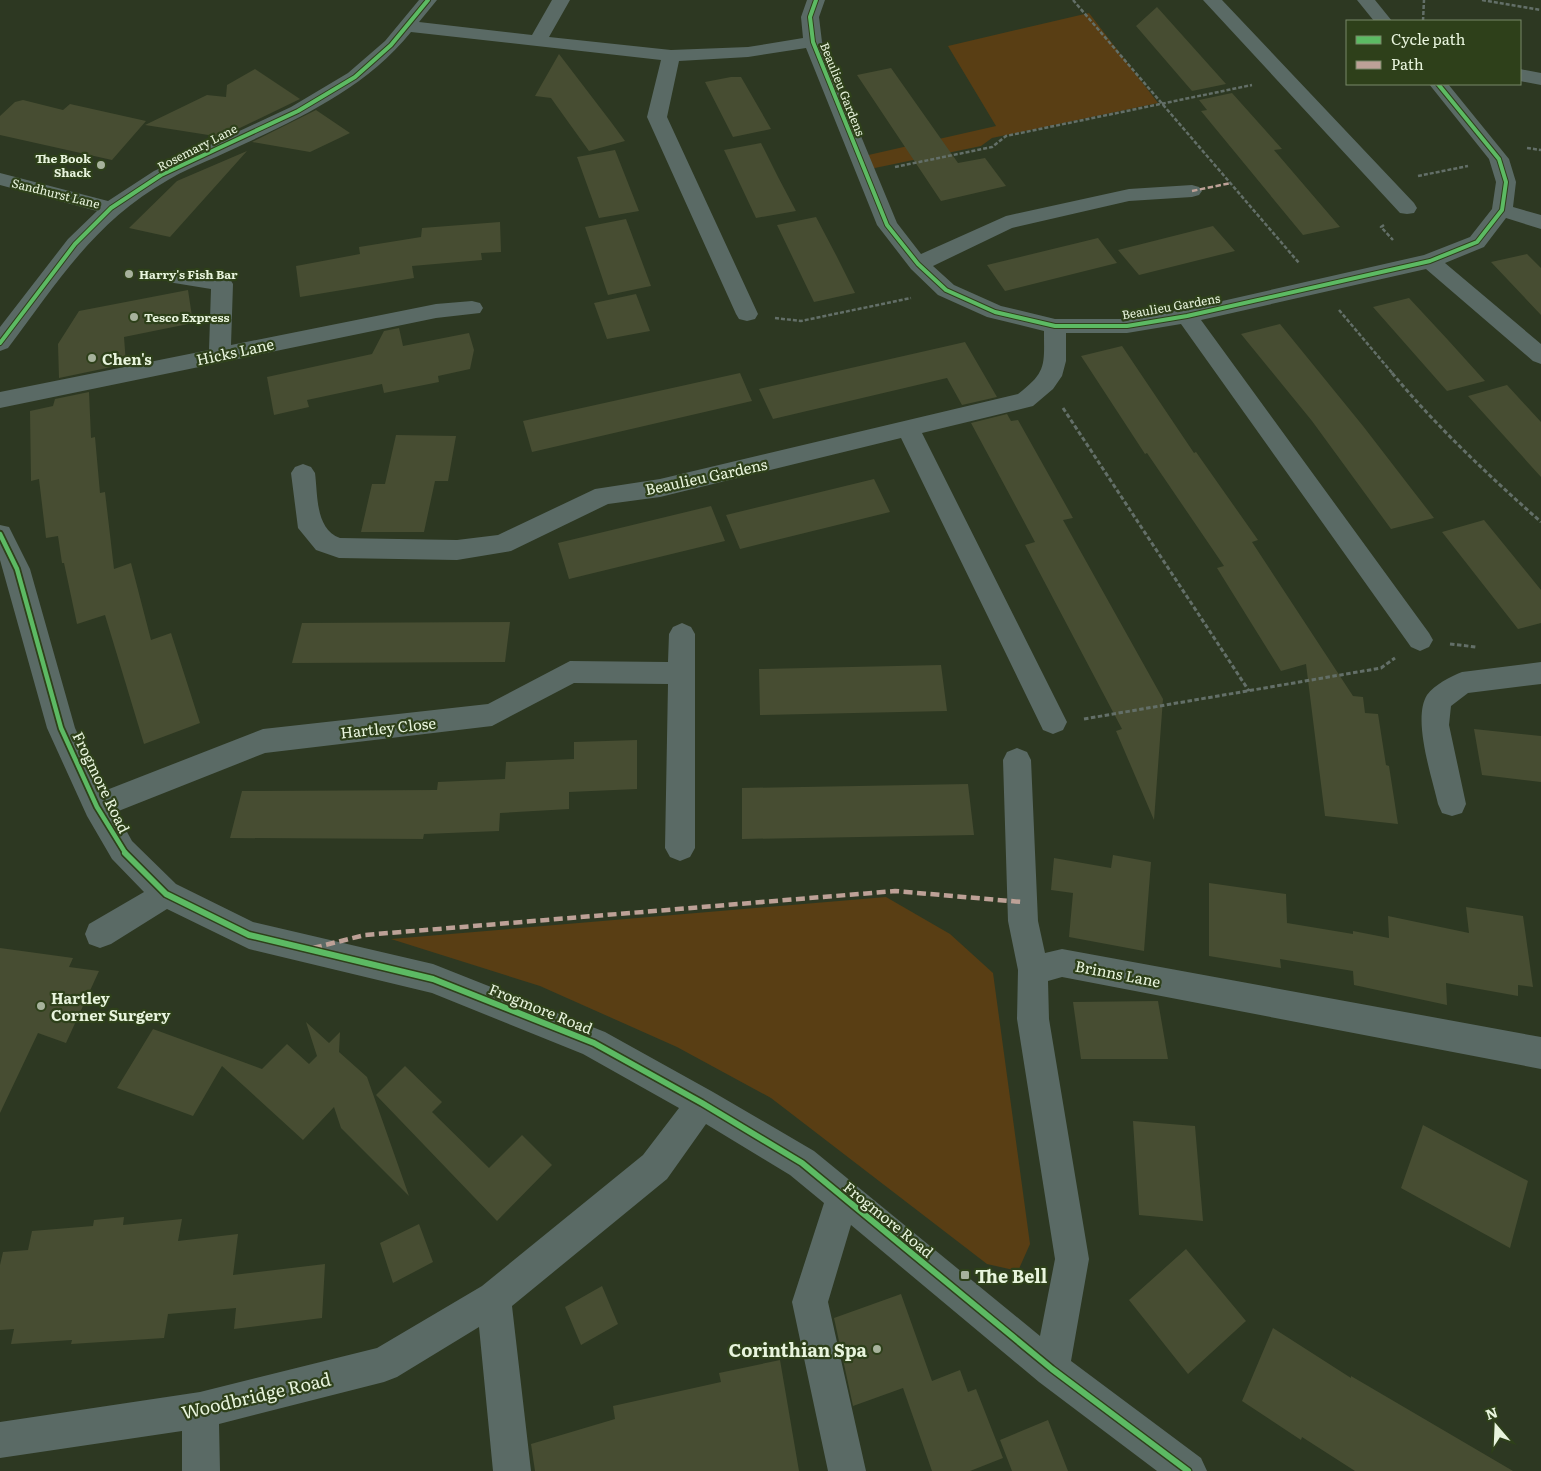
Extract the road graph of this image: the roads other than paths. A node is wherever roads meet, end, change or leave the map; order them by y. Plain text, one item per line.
1 (428, 0) edge
2 (561, 0) edge
3 (816, 0) edge
4 (1212, 0) edge
5 (1366, 0) edge
6 (1382, 20) edge
7 (408, 26) junction
8 (537, 42) junction
9 (813, 42) junction
10 (671, 56) junction
11 (1521, 75) edge
12 (1541, 79) edge
13 (1439, 85) edge
14 (0, 180) edge
15 (1192, 191) dead end
16 (112, 208) junction
17 (1406, 208) dead end
18 (1502, 210) junction
19 (1541, 222) edge
20 (1430, 261) junction
21 (918, 264) junction
22 (176, 278) dead end
23 (472, 308) dead end
24 (747, 314) road end
25 (1187, 316) junction
26 (1055, 326) junction
27 (0, 343) edge
28 (220, 354) junction
29 (1541, 356) edge
30 (0, 400) edge
31 (908, 428) junction
32 (303, 473) dead end
33 (0, 534) edge
34 (682, 634) dead end
35 (1420, 640) road end
36 (1541, 673) edge
37 (682, 674) junction
38 (1053, 722) road end
39 (1017, 760) dead end
40 (1452, 804) dead end
41 (97, 807) junction
42 (680, 848) dead end
43 (166, 894) junction
44 (100, 934) dead end
45 (1033, 970) junction
46 (1541, 1053) edge
47 (702, 1103) junction
48 (843, 1197) junction
49 (494, 1298) junction
50 (1052, 1369) junction
51 (200, 1410) junction
52 (0, 1440) edge
53 (201, 1471) edge
54 (512, 1471) edge
55 (847, 1471) edge
56 (1188, 1471) edge

1 - 7 street, Rosemary Lane
2 - 8 street
3 - 9 street, Beaulieu Gardens
4 - 17 street
5 - 6 street
7 - 8 street, Beaulieu Gardens
7 - 16 street, Rosemary Lane
8 - 10 street, Beaulieu Gardens
9 - 10 street, Beaulieu Gardens
9 - 21 street, Beaulieu Gardens
10 - 24 street
11 - 12 street
13 - 18 street, Beaulieu Gardens
14 - 16 street, Sandhurst Lane
15 - 21 street
16 - 27 street, Rosemary Lane
18 - 19 street
18 - 20 street, Beaulieu Gardens
20 - 25 street, Beaulieu Gardens
20 - 29 street
21 - 26 street, Beaulieu Gardens
22 - 28 street
23 - 28 street, Hicks Lane
25 - 26 street, Beaulieu Gardens
25 - 35 street, Beaulieu Gardens
26 - 31 street, Beaulieu Gardens
28 - 30 street, Hicks Lane
31 - 32 street, Beaulieu Gardens
31 - 38 street
33 - 41 street, Frogmore Road
34 - 37 street
36 - 40 street
37 - 41 street, Hartley Close
37 - 42 street
39 - 45 street
41 - 43 street, Frogmore Road
43 - 44 street
43 - 47 street, Frogmore Road
45 - 46 street, Brinns Lane
45 - 50 street
47 - 48 street, Frogmore Road
47 - 49 street, Woodbridge Road
48 - 50 street, Frogmore Road
48 - 55 street
49 - 51 street, Woodbridge Road
49 - 54 street
50 - 56 street, Frogmore Road
51 - 52 street, Woodbridge Road
51 - 53 street

